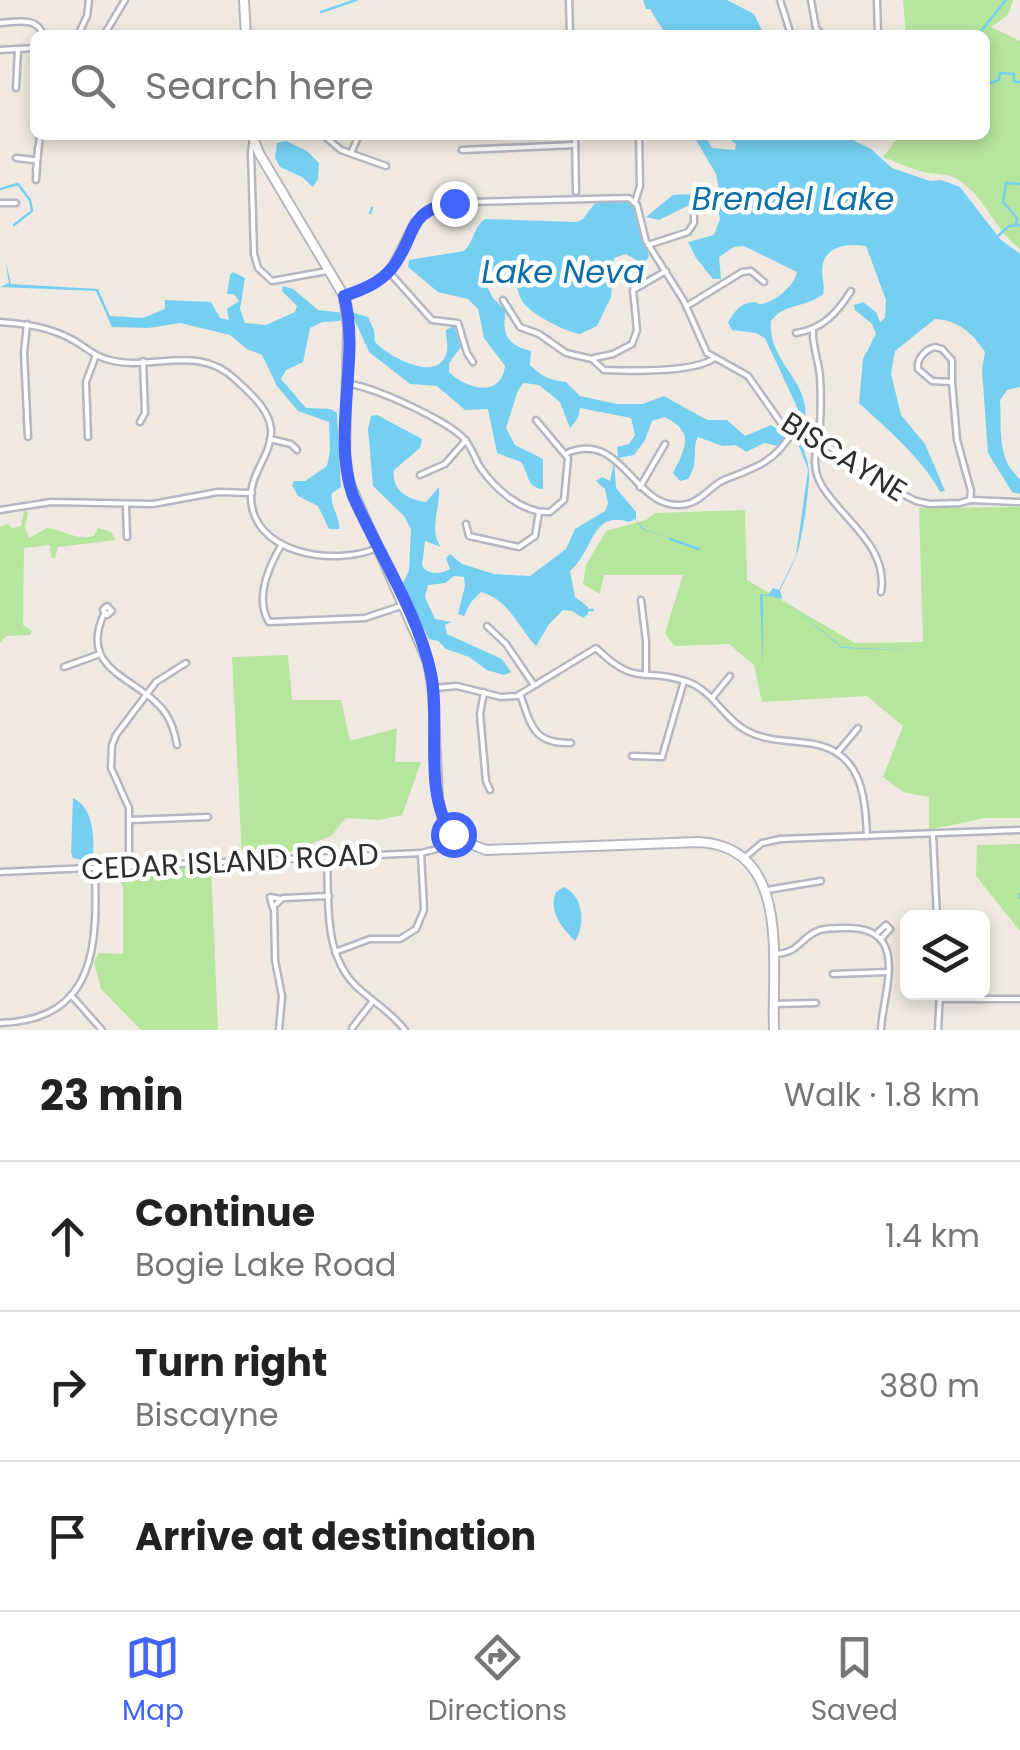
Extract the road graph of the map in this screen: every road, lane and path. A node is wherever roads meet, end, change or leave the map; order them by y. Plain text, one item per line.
1 (88, 0) edge
2 (125, 0) edge
3 (244, 0) edge
4 (568, 0) edge
5 (780, 0) edge
6 (810, 0) edge
7 (877, 0) edge
8 (0, 22) edge
9 (41, 30) edge
10 (80, 30) edge
11 (107, 30) edge
12 (246, 30) edge
13 (570, 30) edge
14 (789, 30) edge
15 (818, 30) edge
16 (878, 30) edge
17 (30, 48) edge
18 (18, 49) junction
19 (0, 50) edge
20 (16, 88) dead end
21 (39, 140) edge
22 (252, 140) edge
23 (253, 140) edge
24 (328, 140) edge
25 (357, 140) edge
26 (574, 140) edge
27 (639, 140) edge
28 (575, 145) junction
29 (462, 150) dead end
30 (350, 154) junction
31 (16, 158) dead end
32 (37, 160) junction
33 (386, 166) dead end
34 (36, 180) dead end
35 (576, 192) dead end
36 (635, 202) junction
37 (16, 203) dead end
38 (0, 204) edge
39 (694, 214) dead end
40 (648, 245) junction
41 (330, 270) junction
42 (666, 271) junction
43 (388, 272) junction
44 (764, 282) dead end
45 (851, 291) dead end
46 (344, 296) junction
47 (503, 300) dead end
48 (687, 306) junction
49 (0, 322) edge
50 (26, 324) junction
51 (813, 330) junction
52 (796, 333) dead end
53 (96, 355) junction
54 (592, 358) junction
55 (714, 359) junction
56 (144, 361) junction
57 (473, 362) dead end
58 (952, 382) junction
59 (346, 384) junction
60 (536, 420) dead end
61 (140, 422) dead end
62 (795, 429) junction
63 (28, 437) dead end
64 (815, 437) junction
65 (88, 438) dead end
66 (270, 439) junction
67 (466, 440) junction
68 (665, 444) dead end
69 (296, 450) dead end
70 (567, 454) junction
71 (420, 475) dead end
72 (640, 487) junction
73 (252, 492) junction
74 (970, 500) junction
75 (1020, 502) edge
76 (126, 506) junction
77 (0, 510) edge
78 (539, 512) junction
79 (466, 524) dead end
80 (127, 537) dead end
81 (282, 544) junction
82 (376, 546) junction
83 (880, 592) dead end
84 (641, 600) dead end
85 (404, 603) junction
86 (104, 614) dead end
87 (488, 626) dead end
88 (100, 654) junction
89 (186, 662) dead end
90 (64, 667) dead end
91 (646, 676) junction
92 (730, 676) dead end
93 (684, 680) junction
94 (535, 686) junction
95 (433, 688) junction
96 (484, 692) junction
97 (520, 694) junction
98 (145, 696) junction
99 (712, 698) junction
100 (858, 728) dead end
101 (571, 742) dead end
102 (178, 744) dead end
103 (837, 753) junction
104 (632, 756) dead end
105 (490, 790) dead end
106 (208, 817) dead end
107 (130, 820) junction
108 (1020, 830) edge
109 (455, 836) junction
110 (867, 836) junction
111 (933, 836) junction
112 (421, 854) junction
113 (327, 858) junction
114 (744, 858) junction
115 (129, 868) junction
116 (95, 869) junction
117 (0, 872) edge
118 (821, 881) dead end
119 (766, 890) junction
120 (329, 896) junction
121 (937, 910) edge
122 (335, 952) junction
123 (773, 954) junction
124 (888, 972) junction
125 (833, 974) dead end
126 (71, 995) junction
127 (990, 998) edge
128 (1020, 999) edge
129 (373, 1000) junction
130 (940, 1000) edge
131 (816, 1002) dead end
132 (774, 1004) junction
133 (0, 1023) edge
134 (350, 1029) edge
135 (102, 1030) edge
136 (278, 1030) edge
137 (405, 1030) edge
138 (774, 1030) edge
139 (881, 1030) edge
140 (938, 1030) edge

1 - 10 street
2 - 11 street
3 - 12 main road
4 - 13 street
5 - 14 street
6 - 15 street
7 - 16 street
8 - 9 street
17 - 18 street
18 - 19 street
18 - 20 street
21 - 32 street
22 - 41 street
23 - 41 main road
24 - 30 street
25 - 30 street
26 - 28 street
27 - 36 street
28 - 29 street
28 - 35 street
30 - 33 street
31 - 32 street
32 - 34 street
36 - 40 street, BISCAYNE
36 - 43 street
37 - 38 street
39 - 40 street
40 - 42 street, BISCAYNE
41 - 46 main road
42 - 48 street, BISCAYNE
42 - 54 street
43 - 46 street
43 - 57 street
44 - 48 street
45 - 51 street
46 - 59 main road
47 - 54 street
48 - 55 street, BISCAYNE
49 - 50 street
50 - 53 street
50 - 63 street
51 - 52 street
51 - 64 street
53 - 56 street
53 - 65 street
54 - 55 street
55 - 62 street, BISCAYNE
56 - 61 street
56 - 66 street
58 - 58 street
58 - 74 street
59 - 67 street
59 - 82 main road
60 - 70 street
62 - 64 street, BISCAYNE
62 - 72 street
64 - 74 street, BISCAYNE
64 - 83 street
66 - 69 street
66 - 73 street
67 - 71 street
67 - 78 street
68 - 72 street
70 - 72 street
70 - 78 street
73 - 76 street
73 - 81 street
74 - 75 street, BISCAYNE
76 - 77 street
76 - 80 street
78 - 79 street
81 - 82 street
81 - 85 street
82 - 85 main road
84 - 91 street
85 - 95 main road
86 - 88 street
87 - 94 street
88 - 90 street
88 - 98 street
89 - 98 street
91 - 93 street
91 - 94 street
92 - 99 street
93 - 99 street
93 - 104 street
94 - 97 street
95 - 96 street
95 - 109 main road
96 - 97 street
96 - 105 street
97 - 101 street
98 - 102 street
98 - 107 street
99 - 103 street
100 - 103 street
103 - 110 street
106 - 107 street
107 - 115 street
108 - 111 street
109 - 112 street, CEDAR ISLAND ROAD
109 - 114 main road
110 - 111 street
110 - 114 street
111 - 121 street
112 - 113 street, CEDAR ISLAND ROAD
112 - 122 street
113 - 115 street, CEDAR ISLAND ROAD
113 - 120 street
114 - 119 main road
115 - 116 street, CEDAR ISLAND ROAD
116 - 117 street, CEDAR ISLAND ROAD
116 - 126 street
118 - 119 street
119 - 123 main road
120 - 122 street
120 - 136 street
122 - 129 street
123 - 124 street
123 - 132 main road
124 - 125 street
124 - 139 street
126 - 133 street
126 - 135 street
127 - 128 street
129 - 134 street
129 - 137 street
130 - 140 street
131 - 132 street
132 - 138 main road

